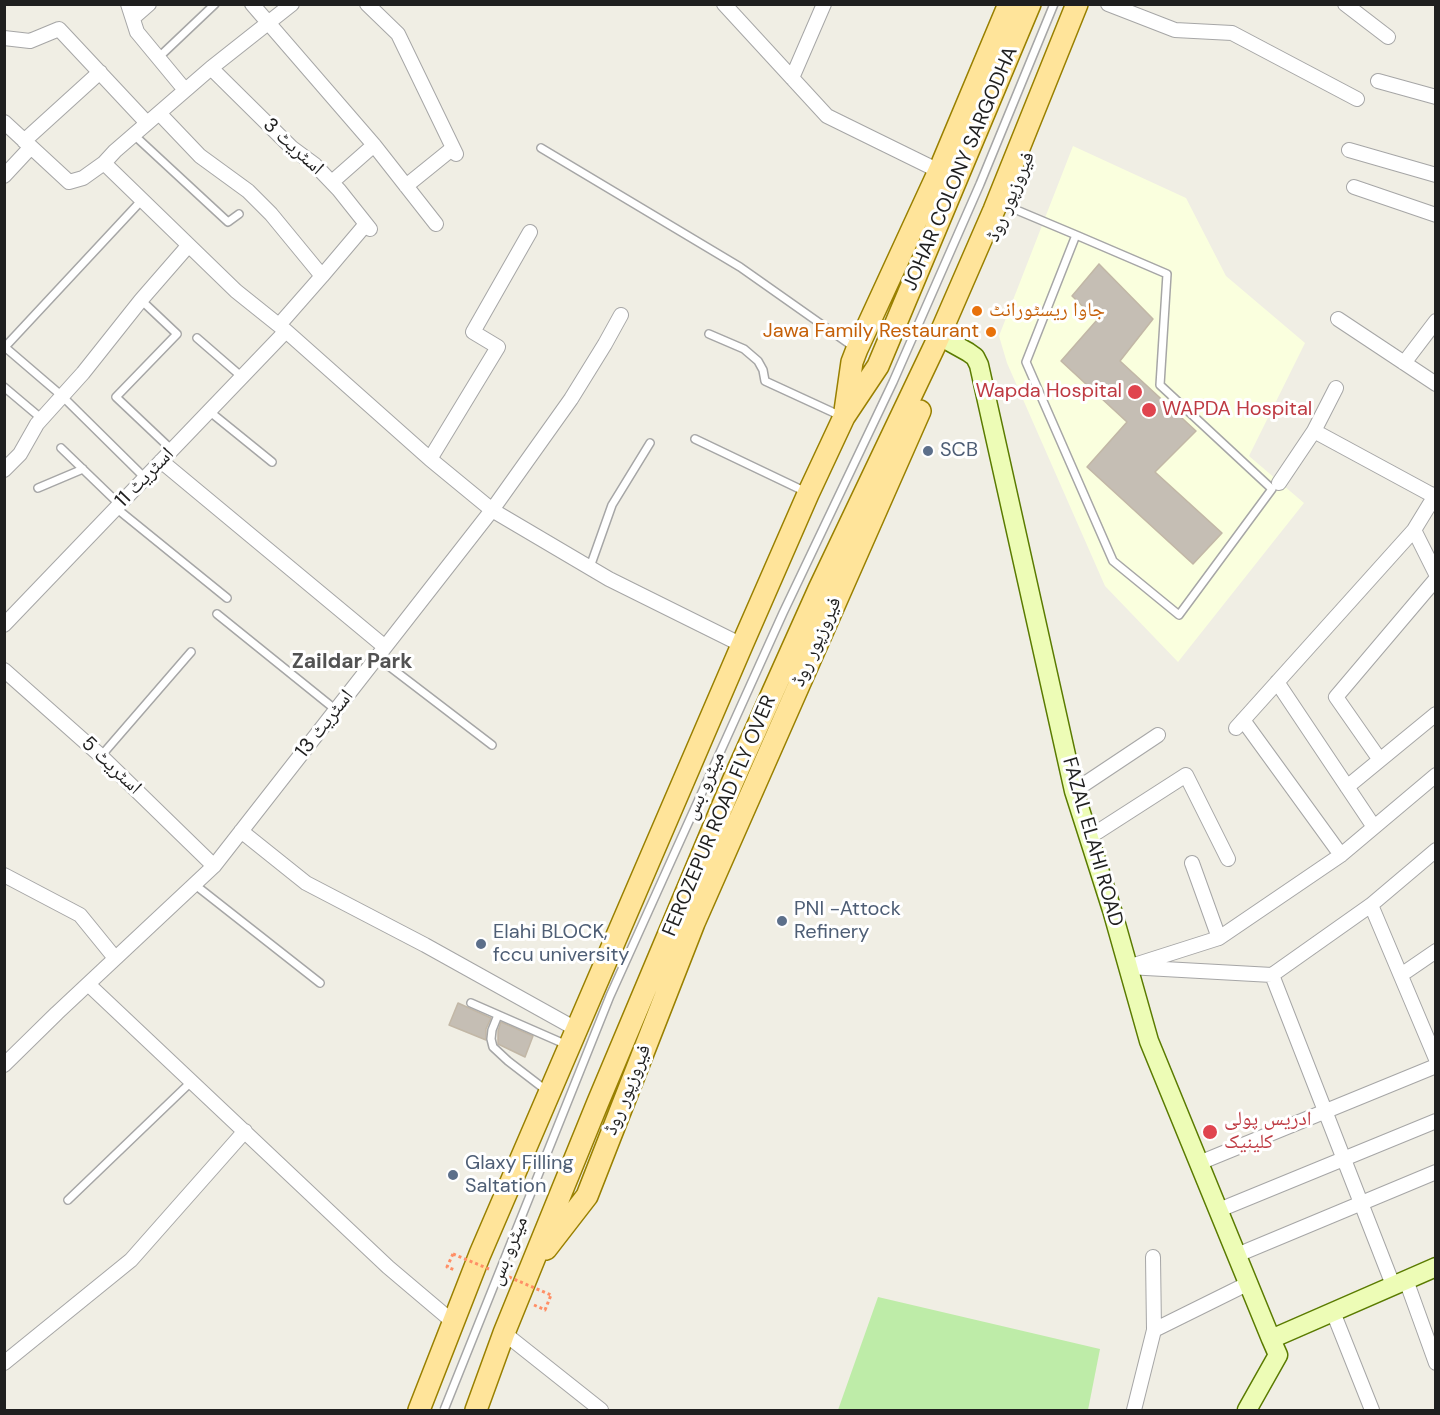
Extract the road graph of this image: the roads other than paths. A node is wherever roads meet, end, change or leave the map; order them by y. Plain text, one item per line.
1 (128, 4) edge
2 (149, 4) edge
3 (215, 4) edge
4 (252, 4) edge
5 (292, 4) edge
6 (367, 4) edge
7 (724, 4) edge
8 (824, 4) edge
9 (1010, 4) edge
10 (1030, 4) edge
11 (1054, 4) edge
12 (1077, 4) edge
13 (1092, 4) edge
14 (1107, 4) edge
15 (1345, 4) edge
16 (133, 18) junction
17 (269, 22) junction
18 (1388, 37) dead end
19 (4, 39) edge
20 (158, 58) junction
21 (211, 68) junction
22 (100, 72) junction
23 (792, 78) junction
24 (1378, 81) dead end
25 (185, 90) junction
26 (1436, 98) edge
27 (1357, 99) dead end
28 (159, 113) junction
29 (4, 122) edge
30 (147, 123) junction
31 (134, 135) junction
32 (28, 144) junction
33 (374, 145) junction
34 (541, 148) dead end
35 (1349, 150) dead end
36 (104, 163) junction
37 (939, 171) junction
38 (1436, 175) edge
39 (4, 176) edge
40 (332, 182) junction
41 (406, 186) junction
42 (1354, 187) dead end
43 (141, 201) junction
44 (1007, 206) junction
45 (239, 214) dead end
46 (1436, 215) edge
47 (436, 224) dead end
48 (368, 226) joint
49 (530, 232) dead end
50 (1076, 235) junction
51 (188, 246) junction
52 (322, 276) junction
53 (141, 300) junction
54 (621, 315) dead end
55 (1338, 319) dead end
56 (1436, 321) edge
57 (282, 328) junction
58 (709, 334) dead end
59 (197, 338) dead end
60 (950, 342) junction
61 (5, 348) edge
62 (857, 349) junction
63 (1404, 363) junction
64 (242, 377) junction
65 (1436, 384) edge
66 (4, 387) edge
67 (1336, 388) dead end
68 (62, 396) junction
69 (209, 411) junction
70 (844, 417) junction
71 (42, 419) junction
72 (1314, 431) junction
73 (694, 440) dead end
74 (650, 442) dead end
75 (61, 448) dead end
76 (172, 450) junction
77 (430, 459) junction
78 (160, 461) junction
79 (272, 462) dead end
80 (82, 469) junction
81 (4, 470) edge
82 (145, 478) junction
83 (1279, 483) dead end
84 (38, 488) dead end
85 (808, 494) junction
86 (1435, 495) edge
87 (117, 506) junction
88 (492, 510) junction
89 (1414, 530) junction
90 (590, 567) junction
91 (1436, 574) edge
92 (1436, 579) edge
93 (227, 598) dead end
94 (217, 614) dead end
95 (4, 626) edge
96 (742, 645) junction
97 (191, 652) dead end
98 (381, 652) junction
99 (4, 670) edge
100 (1277, 682) junction
101 (336, 710) junction
102 (1436, 714) edge
103 (1158, 735) dead end
104 (492, 745) dead end
105 (102, 756) junction
106 (1380, 760) junction
107 (1436, 775) edge
108 (1347, 787) junction
109 (1074, 792) junction
110 (1374, 827) junction
111 (241, 831) junction
112 (1088, 838) junction
113 (1436, 850) edge
114 (1341, 855) junction
115 (1228, 859) dead end
116 (1192, 863) dead end
117 (214, 866) junction
118 (4, 875) edge
119 (194, 884) junction
120 (1371, 905) junction
121 (1219, 938) junction
122 (1436, 951) edge
123 (115, 958) junction
124 (1128, 968) junction
125 (1272, 975) junction
126 (1401, 975) junction
127 (320, 983) dead end
128 (88, 984) junction
129 (471, 1003) dead end
130 (498, 1015) junction
131 (573, 1038) junction
132 (1436, 1059) edge
133 (4, 1065) edge
134 (1436, 1066) edge
135 (192, 1081) junction
136 (549, 1093) junction
137 (598, 1102) joint
138 (1326, 1111) junction
139 (1436, 1120) edge
140 (245, 1131) junction
141 (1344, 1157) junction
142 (1199, 1163) junction
143 (1436, 1172) edge
144 (68, 1200) dead end
145 (1361, 1202) junction
146 (1219, 1210) junction
147 (1237, 1255) junction
148 (1153, 1257) dead end
149 (1436, 1267) edge
150 (529, 1271) junction
151 (1400, 1282) junction
152 (1249, 1283) junction
153 (1333, 1312) junction
154 (453, 1322) junction
155 (1154, 1329) junction
156 (504, 1333) junction
157 (1271, 1339) junction
158 (4, 1363) edge
159 (1436, 1363) edge
160 (419, 1410) edge
161 (444, 1410) edge
162 (476, 1410) edge
163 (601, 1410) edge
164 (1134, 1410) edge
165 (1247, 1410) edge
166 (1372, 1410) edge

1 - 16 street
2 - 16 street
3 - 20 lane
4 - 17 street
5 - 17 street
6 - 41 street
7 - 23 street
8 - 23 street
9 - 37 main road
10 - 70 main road, JOHAR COLONY SARGODHA
11 - 161 lane, میٹرو بس, bridge
12 - 137 main road, FEROZEPUR ROAD FLY OVER
13 - 44 main road, فیروزپور روڈ
14 - 27 street
15 - 18 street
16 - 20 street
17 - 21 street
17 - 33 street
19 - 22 street
20 - 25 street
21 - 25 street
21 - 40 street, اسٹریٹ 3
22 - 30 street
22 - 32 street
23 - 37 street
24 - 26 street
25 - 28 street
28 - 30 street
28 - 52 street
29 - 32 street
30 - 31 street
31 - 36 street
31 - 45 lane
32 - 36 street
32 - 39 street
33 - 40 street
33 - 41 street
34 - 62 lane
35 - 38 street
36 - 43 street
37 - 62 main road
40 - 48 street, اسٹریٹ 3
41 - 47 street
42 - 46 street
43 - 51 street
43 - 61 lane
44 - 50 lane
44 - 60 main road, فیروزپور روڈ
48 - 52 street, اسٹریٹ 11
49 - 77 street
50 - 50 lane
51 - 53 street
51 - 57 street
52 - 57 street, اسٹریٹ 11
53 - 68 street
53 - 76 lane
54 - 88 street, اسٹریٹ 13
55 - 63 street
56 - 63 street
57 - 64 street, اسٹریٹ 11
57 - 77 street
58 - 70 lane
59 - 64 lane
60 - 109 street, FAZAL ELAHI ROAD
60 - 150 main road, فیروزپور روڈ
61 - 68 lane
62 - 70 main road
63 - 65 street
64 - 69 street, اسٹریٹ 11
66 - 71 lane
67 - 72 street
68 - 71 street
68 - 82 lane
69 - 76 street, اسٹریٹ 11
69 - 79 lane
70 - 85 main road
71 - 81 street
72 - 83 street
72 - 86 street
73 - 85 lane
74 - 90 lane
75 - 80 lane
76 - 78 street, اسٹریٹ 11
77 - 88 street
78 - 82 street, اسٹریٹ 11
78 - 98 street
80 - 84 lane
80 - 87 lane
82 - 87 street, اسٹریٹ 11
85 - 96 main road
86 - 89 street
87 - 93 lane
87 - 95 street, اسٹریٹ 11
88 - 90 street
88 - 98 street, اسٹریٹ 13
89 - 91 street
89 - 100 street
90 - 96 street
92 - 106 street
94 - 101 lane
96 - 131 main road
97 - 105 lane
98 - 101 street, اسٹریٹ 13
98 - 104 lane
99 - 105 street, اسٹریٹ 5
100 - 108 street
100 - 114 street
101 - 111 street, اسٹریٹ 13
102 - 106 street
103 - 109 street
105 - 117 street, اسٹریٹ 5
106 - 108 street
107 - 110 street
108 - 110 street
109 - 112 street, FAZAL ELAHI ROAD
110 - 114 street
111 - 117 street, اسٹریٹ 13
111 - 131 street
112 - 115 street
112 - 124 street, FAZAL ELAHI ROAD
113 - 120 street
114 - 121 street
116 - 121 street
117 - 119 street, اسٹریٹ 13
118 - 123 street
119 - 123 street, اسٹریٹ 13
119 - 127 lane
120 - 125 street
120 - 126 street
121 - 124 street
122 - 126 street
123 - 128 street, اسٹریٹ 13
124 - 125 street
124 - 142 street, FAZAL ELAHI ROAD
125 - 138 street
126 - 132 street
128 - 133 street, اسٹریٹ 13
128 - 135 street
129 - 130 lane
130 - 131 lane
130 - 136 lane
131 - 136 main road
134 - 138 street
135 - 140 street
135 - 144 lane
136 - 154 main road
137 - 150 main road, فیروزپور روڈ
138 - 141 street
138 - 142 street
139 - 141 street
140 - 154 street
140 - 158 street
141 - 145 street
141 - 146 street
142 - 146 street, FAZAL ELAHI ROAD
143 - 145 street
145 - 147 street
145 - 151 street
146 - 147 street, FAZAL ELAHI ROAD
147 - 152 street, FAZAL ELAHI ROAD
148 - 155 street
149 - 151 street
150 - 156 main road, فیروزپور روڈ
151 - 153 street
151 - 159 street
152 - 155 street
152 - 157 street, FAZAL ELAHI ROAD
153 - 157 street
153 - 166 street
154 - 160 main road
155 - 164 street
156 - 162 main road, فیروزپور روڈ
156 - 163 street
157 - 165 street, FAZAL ELAHI ROAD

